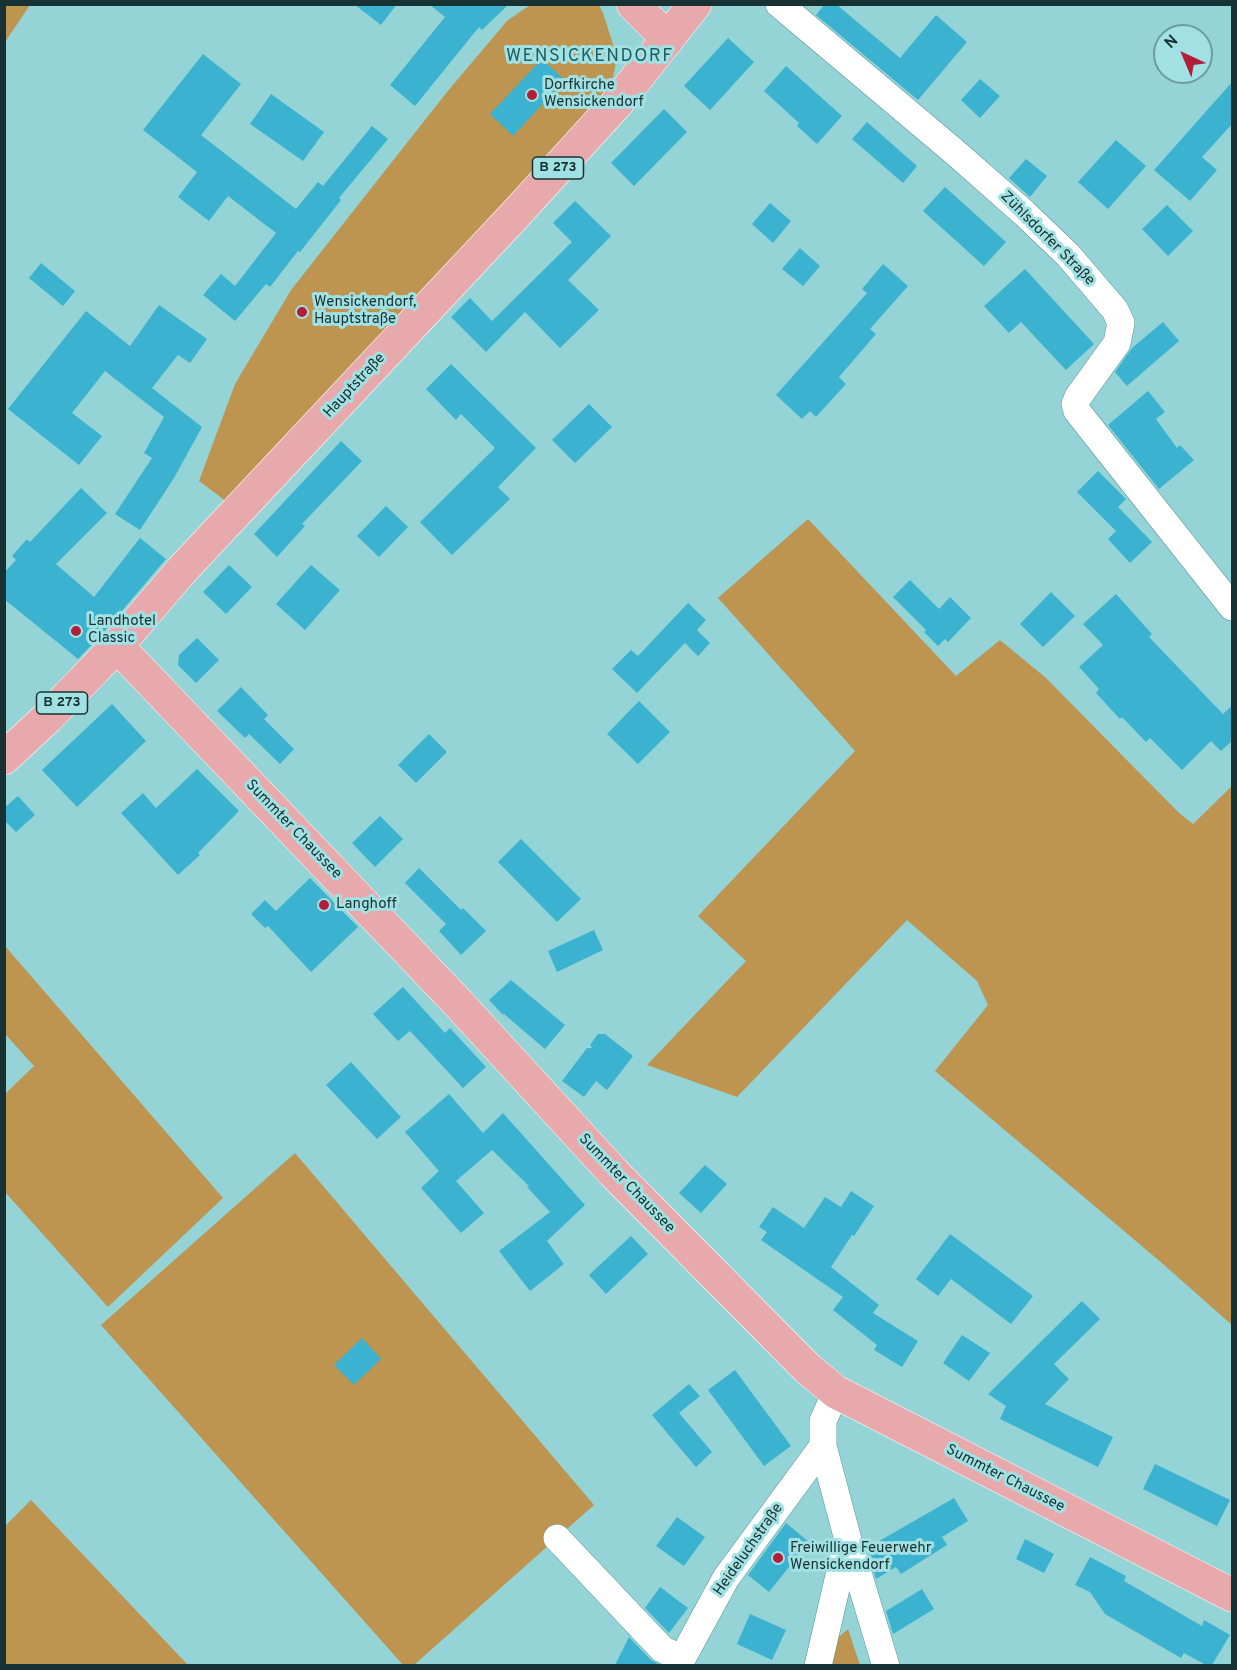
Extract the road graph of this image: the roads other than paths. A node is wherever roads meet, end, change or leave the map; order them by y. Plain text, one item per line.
1 (633, 4) edge
2 (695, 4) edge
3 (778, 4) edge
4 (668, 39) junction
5 (1233, 607) edge
6 (117, 645) junction
7 (4, 758) edge
8 (836, 1392) junction
9 (823, 1446) junction
10 (557, 1538) dead end
11 (848, 1540) junction
12 (1233, 1595) edge
13 (680, 1662) edge
14 (818, 1665) edge
15 (886, 1665) edge

1 - 4 main road
2 - 4 main road, Hauptstraße / B 273
3 - 5 street, Zühlsdorfer Straße
4 - 6 main road, Hauptstraße / B 273
6 - 7 main road, Hauptstraße / B 273
6 - 8 main road, Summter Chaussee
8 - 9 street
8 - 12 main road, Summter Chaussee
9 - 11 street
9 - 13 street, Heideluchstraße
10 - 13 street, Heideluchstraße
11 - 14 street
11 - 15 street

